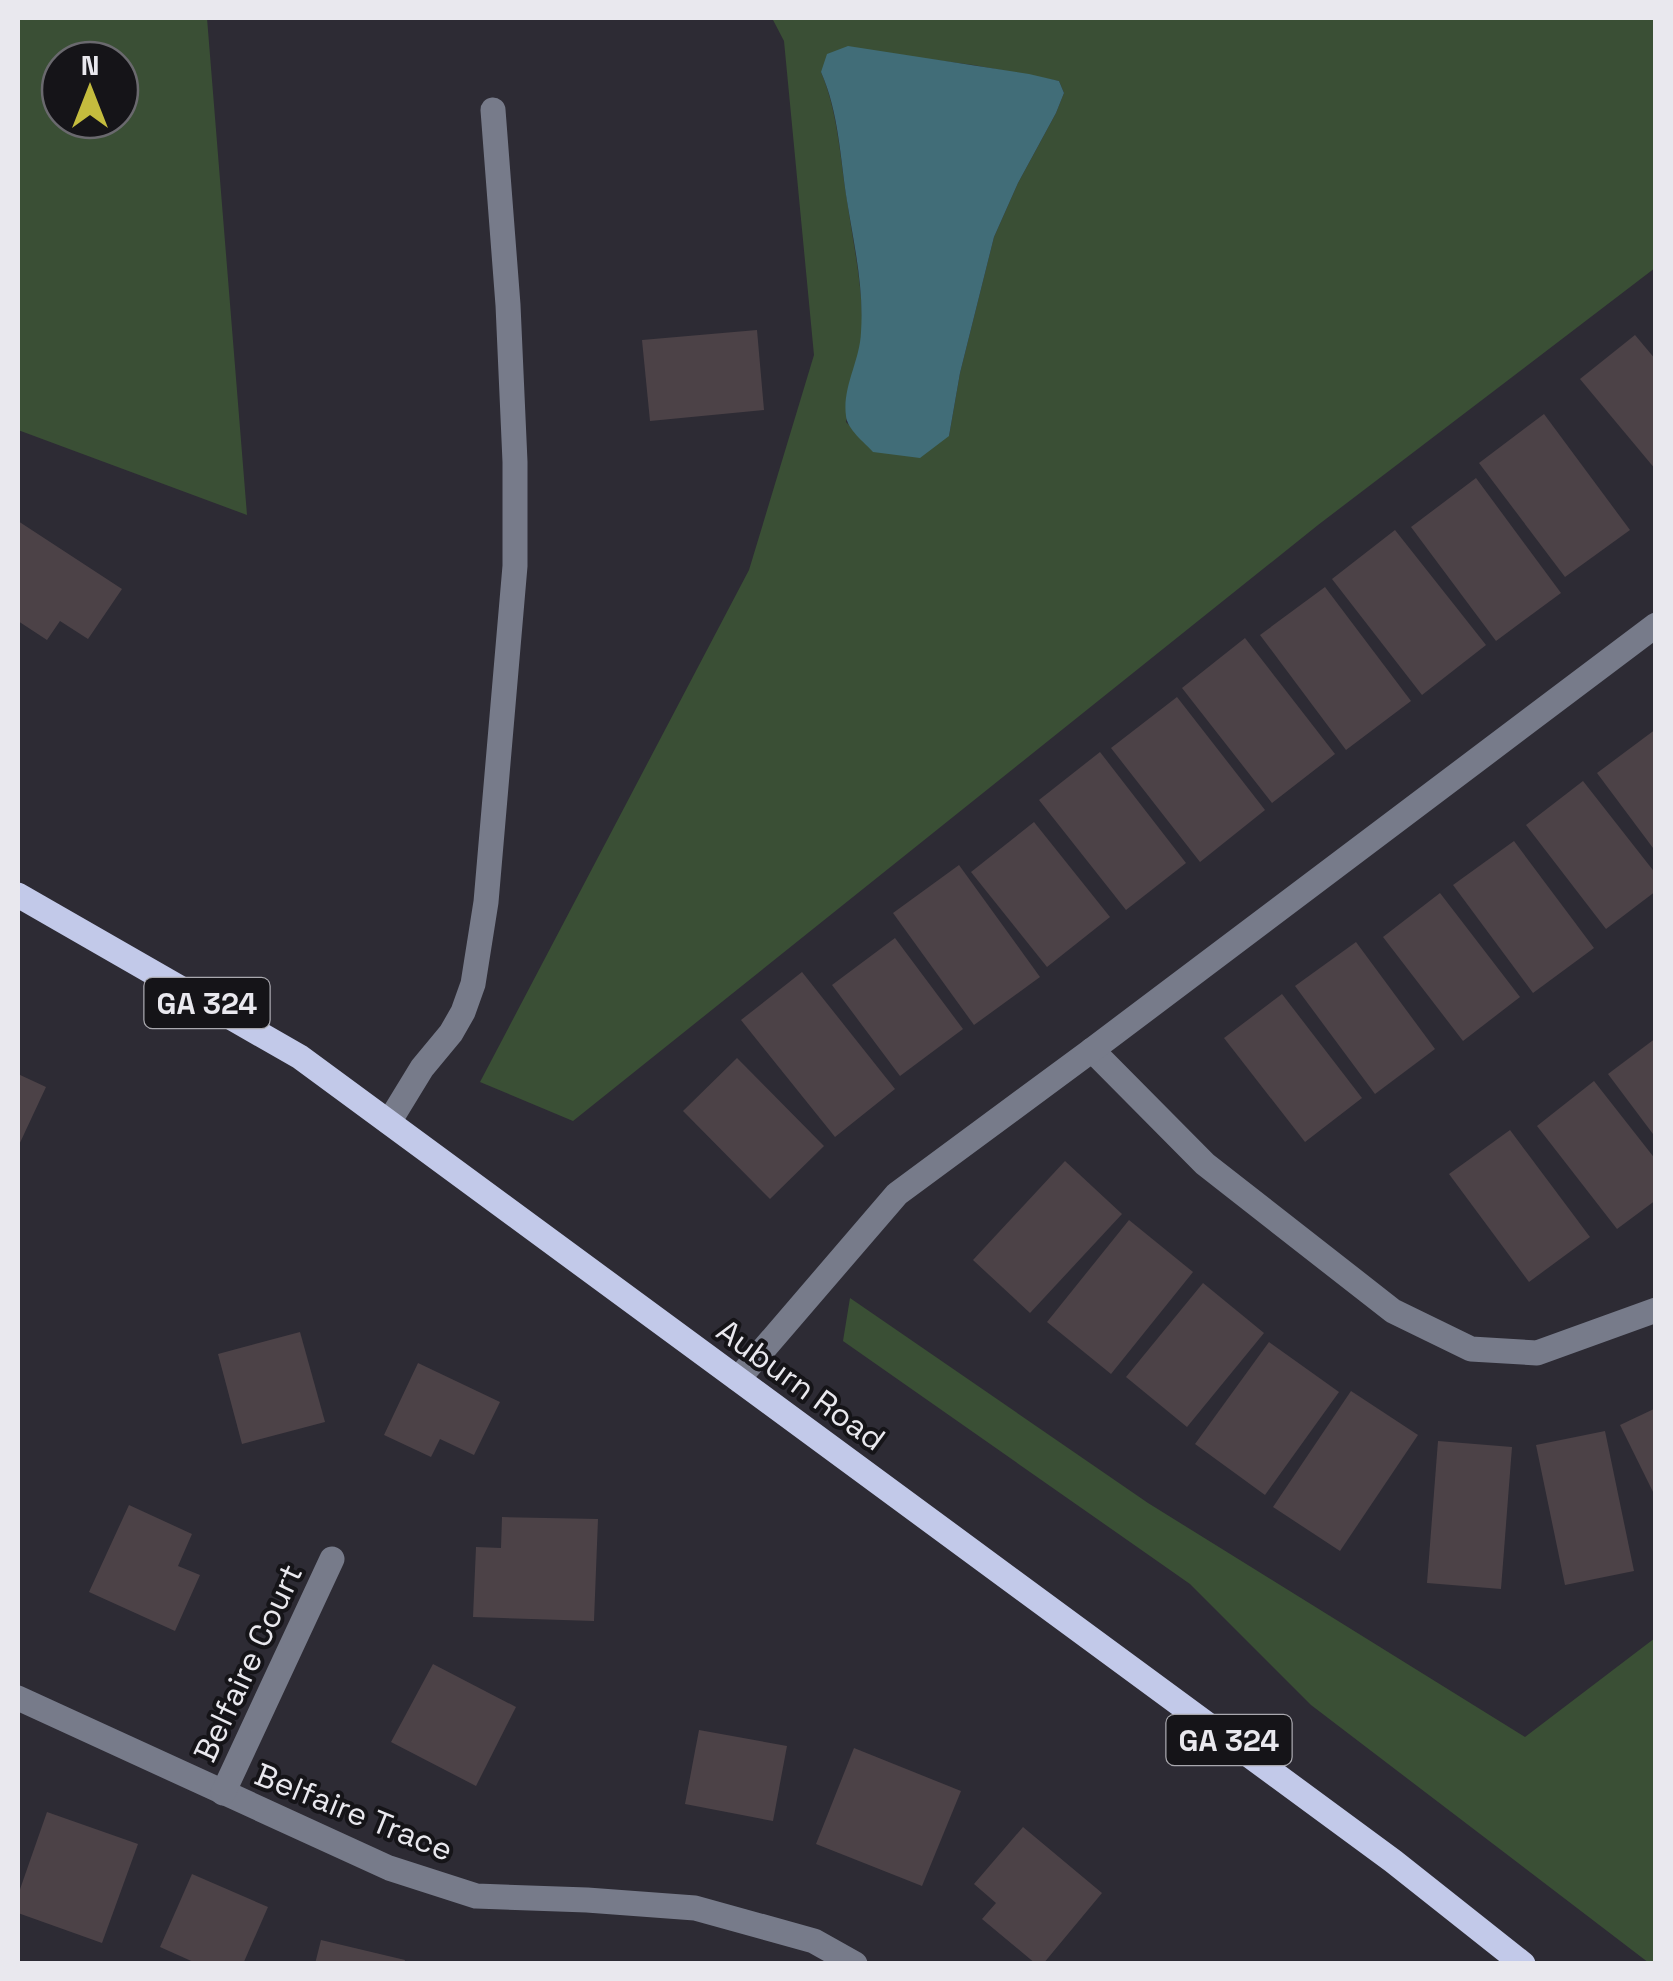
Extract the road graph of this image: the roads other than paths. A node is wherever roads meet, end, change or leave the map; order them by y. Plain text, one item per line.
1 (493, 110) dead end
2 (1656, 625) edge
3 (18, 895) edge
4 (1092, 1050) junction
5 (389, 1122) junction
6 (1656, 1310) edge
7 (738, 1379) junction
8 (332, 1559) dead end
9 (18, 1698) edge
10 (223, 1794) junction
11 (856, 1964) edge
12 (1522, 1964) edge

1 - 5 street
2 - 4 street
3 - 5 main road, Auburn Road / GA 324
4 - 6 street
4 - 7 street
5 - 7 main road, Auburn Road / GA 324
7 - 12 main road, Auburn Road / GA 324
8 - 10 street, Belfaire Court
9 - 10 street, Belfaire Trace
10 - 11 street, Belfaire Trace

